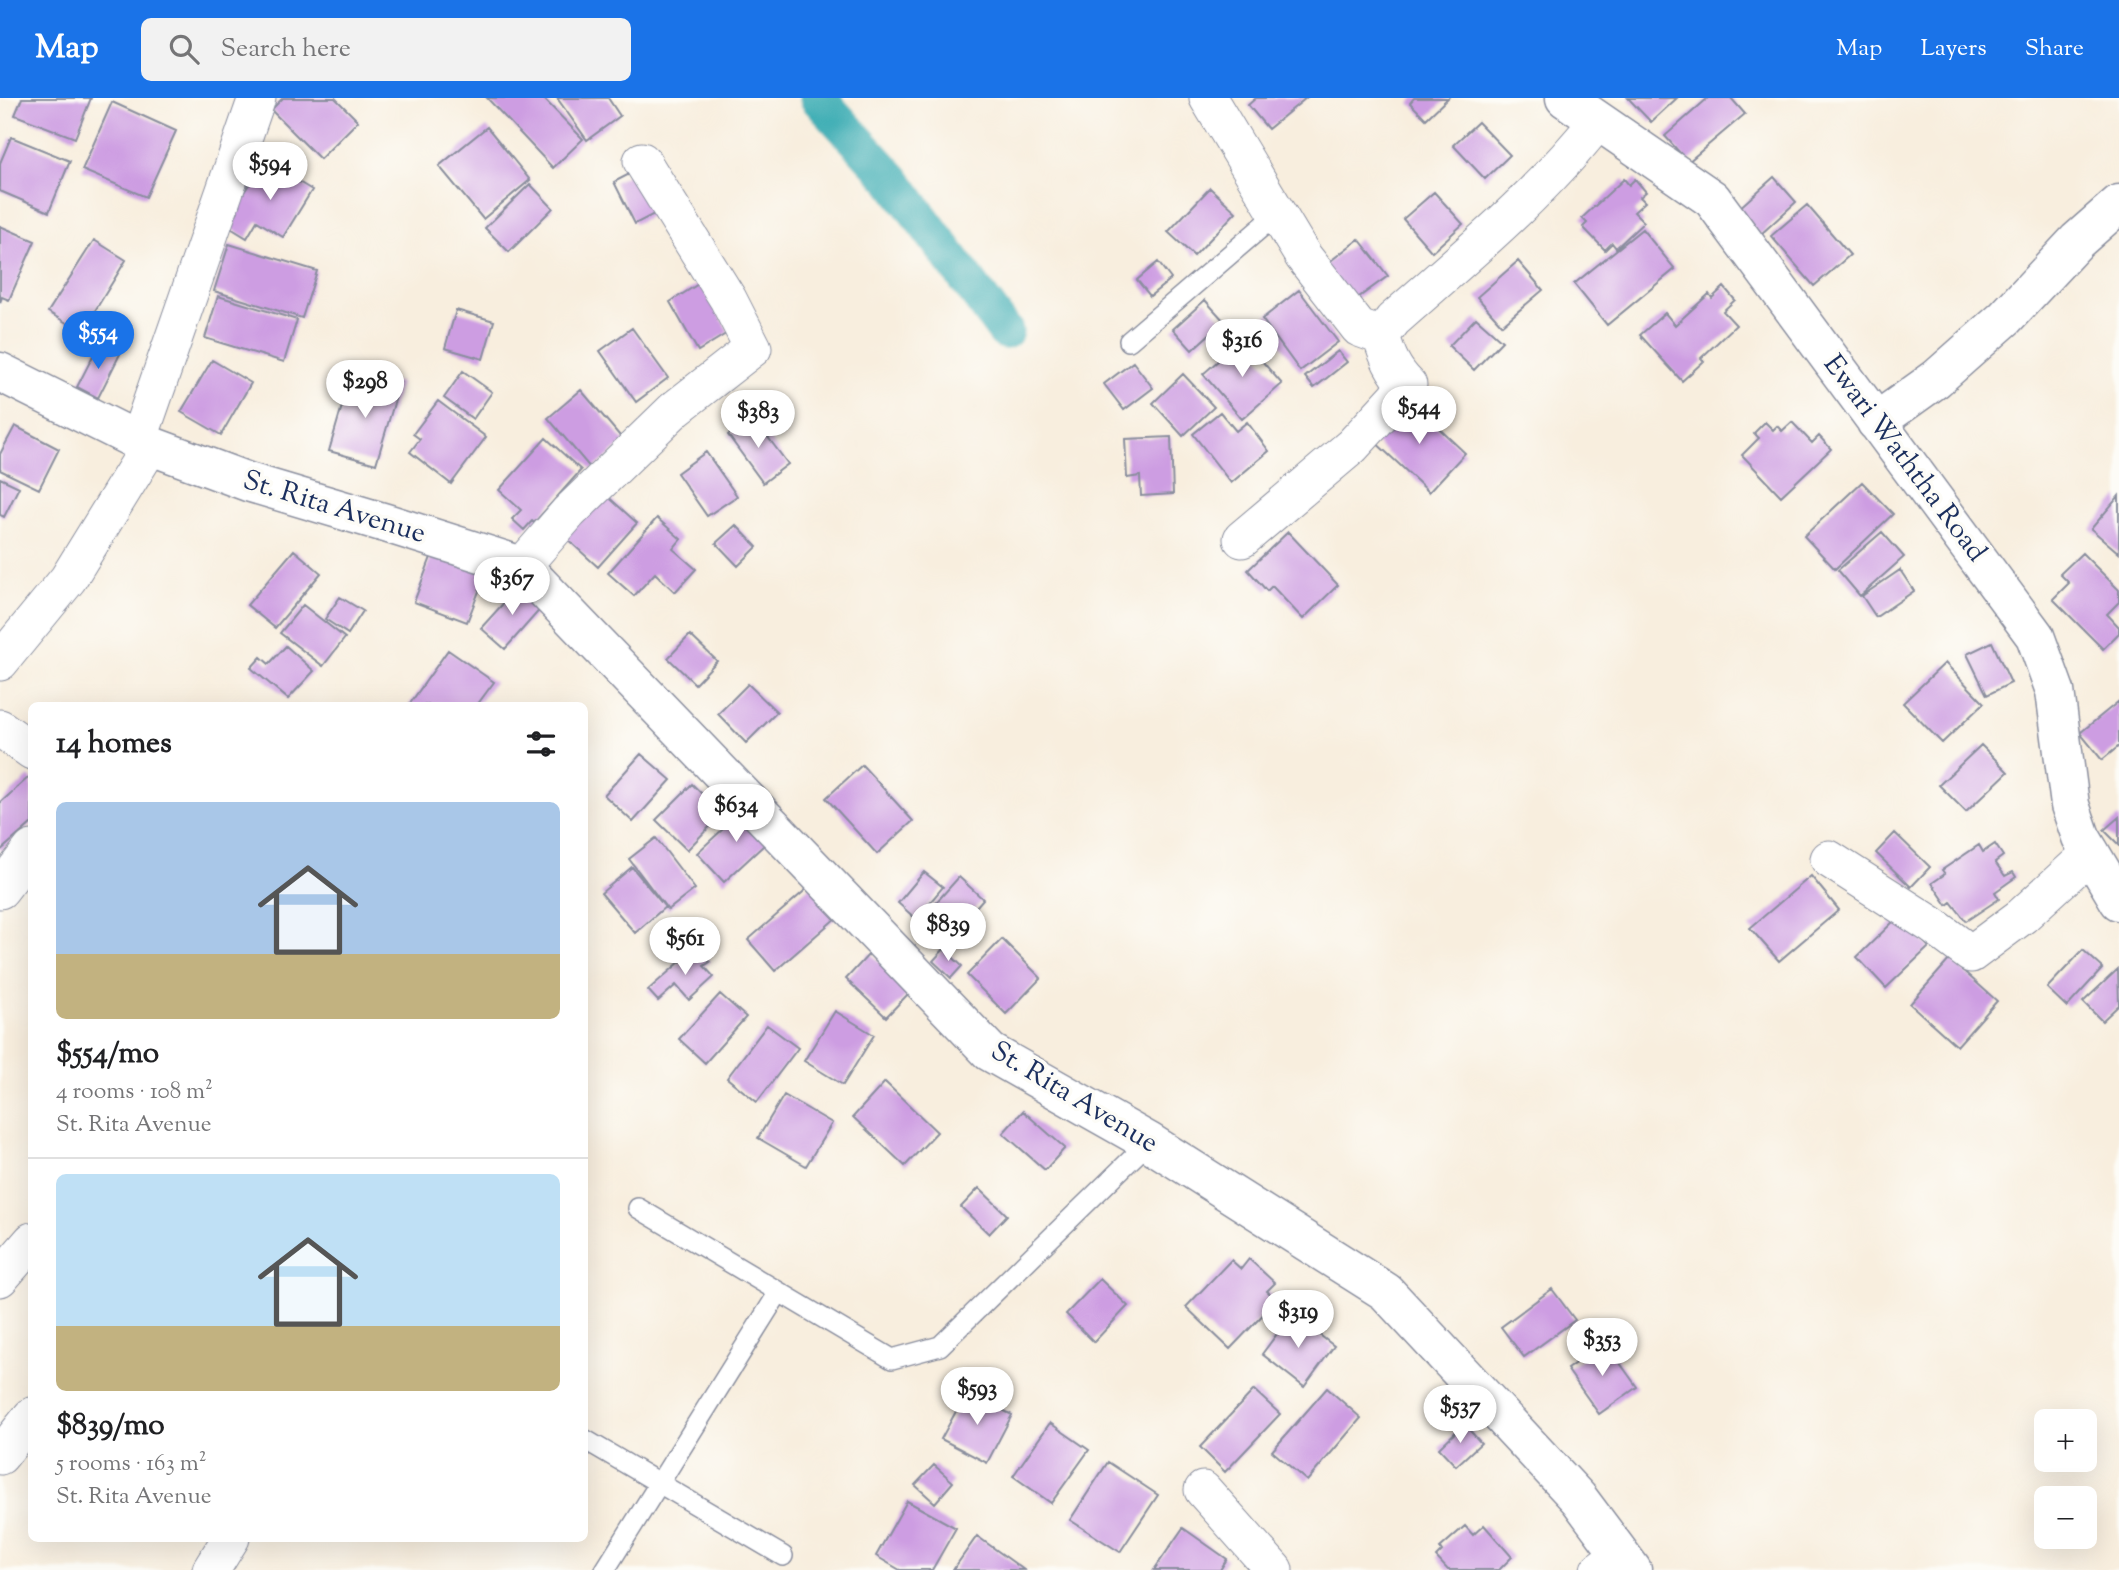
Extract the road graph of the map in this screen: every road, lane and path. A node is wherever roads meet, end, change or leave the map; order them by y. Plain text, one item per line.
1 (257, 98) edge
2 (1208, 98) edge
3 (1565, 98) edge
4 (1598, 121) junction
5 (642, 161) dead end
6 (2119, 204) edge
7 (1277, 214) junction
8 (1381, 336) junction
9 (1129, 341) dead end
10 (0, 372) edge
11 (1876, 422) junction
12 (144, 443) junction
13 (1242, 539) dead end
14 (522, 566) junction
15 (0, 662) edge
16 (0, 728) edge
17 (28, 748) edge
18 (2091, 853) junction
19 (28, 854) edge
20 (1829, 859) dead end
21 (0, 890) edge
22 (2119, 901) edge
23 (1149, 1142) junction
24 (638, 1208) dead end
25 (28, 1246) edge
26 (0, 1278) edge
27 (779, 1292) junction
28 (28, 1421) edge
29 (588, 1441) edge
30 (0, 1455) edge
31 (659, 1483) junction
32 (1203, 1490) dead end
33 (228, 1542) edge
34 (783, 1556) dead end
35 (1617, 1565) edge
36 (211, 1570) edge
37 (605, 1570) edge
38 (1274, 1570) edge

1 - 12 street
2 - 7 street
3 - 4 street, Ewari Waththa Road
4 - 8 street
4 - 11 street, Ewari Waththa Road
5 - 14 street
6 - 11 street
7 - 8 street
7 - 9 lane
8 - 13 street
10 - 12 street, St. Rita Avenue
11 - 18 street, Ewari Waththa Road
12 - 14 street, St. Rita Avenue
12 - 15 street
14 - 23 street, St. Rita Avenue
16 - 17 street
18 - 20 street
18 - 22 street, Ewari Waththa Road
19 - 21 street
23 - 27 lane
23 - 35 street, St. Rita Avenue
24 - 27 lane
25 - 26 street
27 - 31 lane
28 - 30 street
29 - 31 lane
31 - 34 lane
31 - 37 lane
32 - 38 street
33 - 36 street

